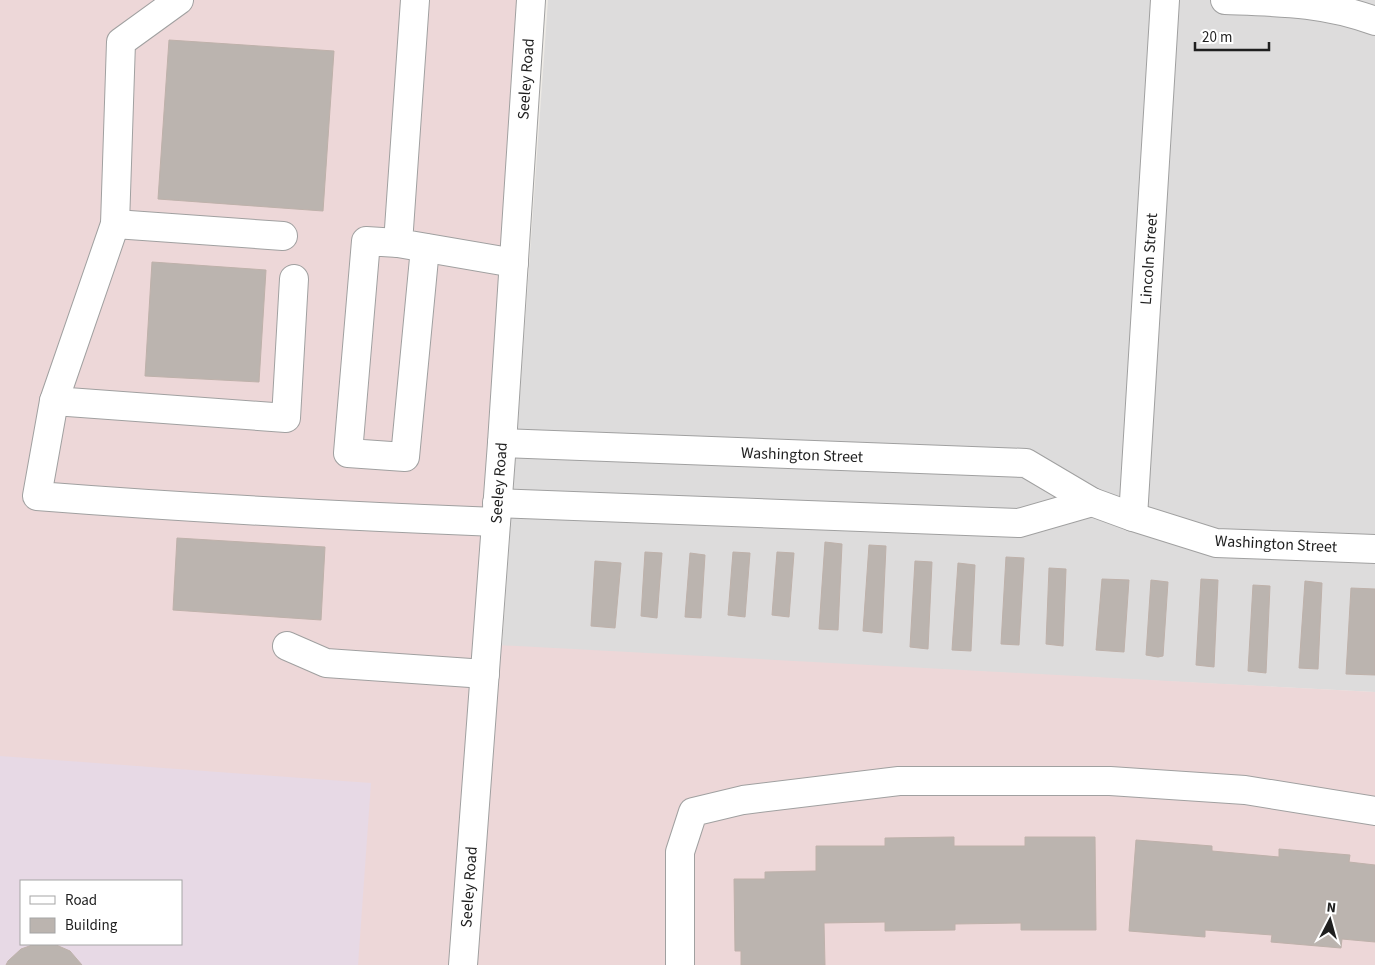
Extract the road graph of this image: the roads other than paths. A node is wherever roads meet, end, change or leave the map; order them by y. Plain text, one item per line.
1 (179, 0) edge
2 (415, 0) edge
3 (531, 0) edge
4 (1165, 0) edge
5 (1225, 0) edge
6 (1375, 21) edge
7 (115, 224) junction
8 (283, 236) dead end
9 (398, 243) junction
10 (425, 248) junction
11 (514, 263) junction
12 (294, 279) dead end
13 (54, 401) junction
14 (502, 443) junction
15 (1092, 502) junction
16 (497, 512) junction
17 (1133, 517) junction
18 (1375, 549) edge
19 (287, 646) dead end
20 (485, 674) junction
21 (1375, 811) edge
22 (463, 965) edge
23 (680, 965) edge

1 - 7 street
2 - 9 street
3 - 11 street, Seeley Road
4 - 17 street, Lincoln Street
5 - 6 street
7 - 8 street
7 - 13 street
9 - 10 street
9 - 10 street
10 - 11 street
11 - 14 street, Seeley Road
12 - 13 street
13 - 16 street
14 - 15 street, Washington Street
14 - 16 street, Seeley Road
15 - 16 street
15 - 17 street, Washington Street
16 - 20 street, Seeley Road
17 - 18 street, Washington Street
19 - 20 street
20 - 22 street, Seeley Road
21 - 23 street

